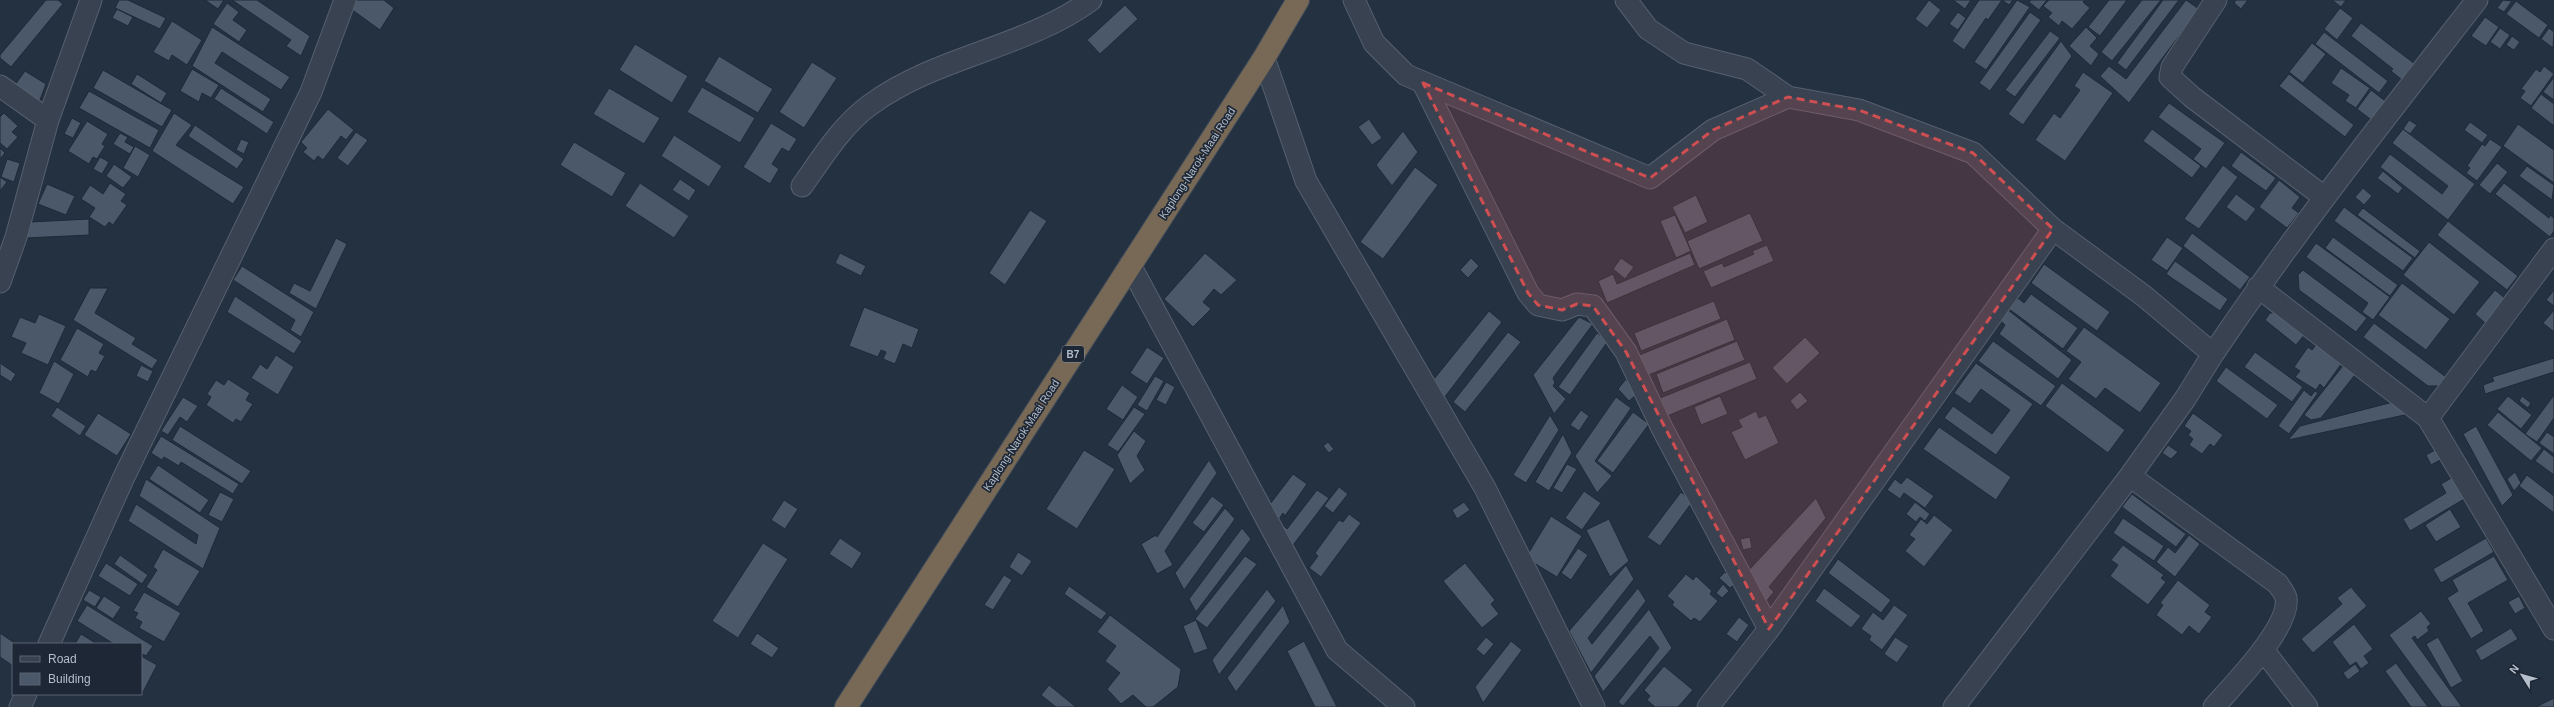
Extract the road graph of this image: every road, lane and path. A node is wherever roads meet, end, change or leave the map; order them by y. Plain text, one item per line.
1 (91, 0) edge
2 (345, 0) edge
3 (1091, 0) edge
4 (1298, 0) edge
5 (1354, 0) edge
6 (1626, 0) edge
7 (2216, 0) edge
8 (2477, 0) edge
9 (1264, 58) junction
10 (1423, 83) junction
11 (0, 86) edge
12 (1788, 97) junction
13 (48, 120) junction
14 (802, 186) dead end
15 (2324, 197) junction
16 (2053, 229) junction
17 (2554, 249) edge
18 (1130, 265) junction
19 (0, 282) edge
20 (2258, 287) junction
21 (2212, 354) junction
22 (2428, 418) junction
23 (2130, 476) junction
24 (2552, 617) edge
25 (1769, 629) junction
26 (49, 643) edge
27 (2264, 651) junction
28 (26, 695) edge
29 (20, 707) edge
30 (846, 707) edge
31 (1404, 707) edge
32 (1594, 707) edge
33 (1708, 707) edge
34 (1954, 707) edge
35 (2214, 707) edge
36 (2307, 707) edge

1 - 13 street
2 - 26 street
3 - 14 street
4 - 9 highway, Kaplong-Narok-Maai Road / B7
5 - 10 street
6 - 12 street
7 - 15 street
8 - 15 street
9 - 18 highway, Kaplong-Narok-Maai Road / B7
9 - 32 street
10 - 12 street
10 - 25 street
11 - 13 street
12 - 16 street
13 - 19 street
15 - 20 street
16 - 21 street
16 - 25 street
17 - 22 street
18 - 30 highway, Kaplong-Narok-Maai Road / B7
18 - 31 street
20 - 21 street
20 - 22 street
21 - 23 street
22 - 24 street
23 - 27 street
23 - 34 street
25 - 33 street
27 - 35 street
27 - 36 street
28 - 29 street

